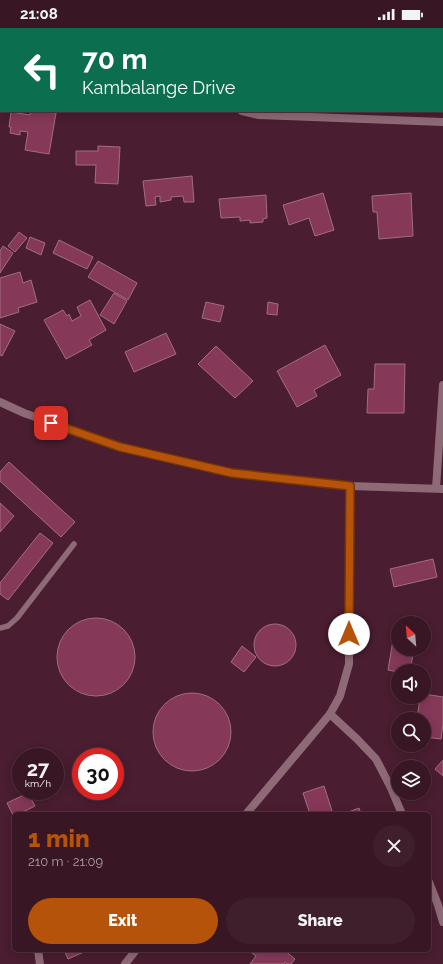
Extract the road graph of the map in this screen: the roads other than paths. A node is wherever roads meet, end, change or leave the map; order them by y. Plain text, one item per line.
1 (246, 112) edge
2 (443, 122) edge
3 (443, 385) edge
4 (0, 402) edge
5 (350, 486) junction
6 (440, 488) edge
7 (74, 544) dead end
8 (0, 628) edge
9 (330, 714) junction
10 (248, 812) edge
11 (401, 812) edge
12 (431, 887) edge
13 (443, 922) edge
14 (38, 952) edge
15 (134, 952) edge
16 (40, 964) edge
17 (125, 964) edge

1 - 2 street
3 - 6 street
4 - 5 street
5 - 6 street
5 - 9 street
7 - 8 lane
9 - 10 street
9 - 11 street
12 - 13 street
14 - 16 street
15 - 17 street

